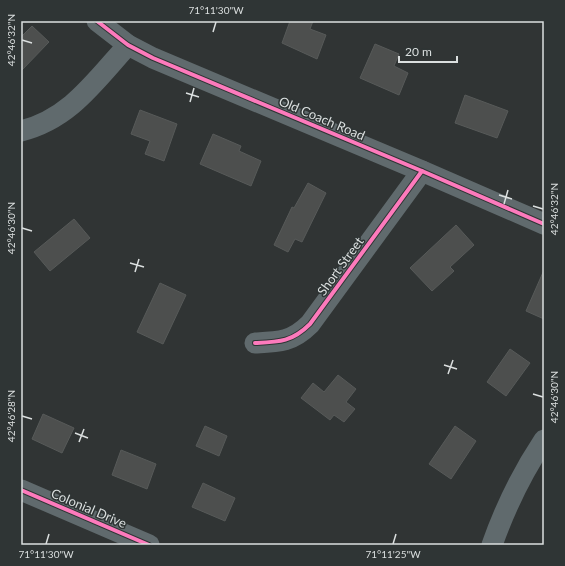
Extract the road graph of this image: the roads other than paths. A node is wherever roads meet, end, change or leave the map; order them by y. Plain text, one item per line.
1 (97, 21) edge
2 (128, 45) junction
3 (21, 131) edge
4 (422, 171) junction
5 (544, 224) edge
6 (255, 343) dead end
7 (544, 440) edge
8 (21, 490) edge
9 (149, 545) edge
10 (492, 545) edge

1 - 2 street, Old Coach Road
2 - 3 street
2 - 4 street, Old Coach Road
4 - 5 street, Old Coach Road
4 - 6 street, Short Street
7 - 10 street
8 - 9 street, Colonial Drive

